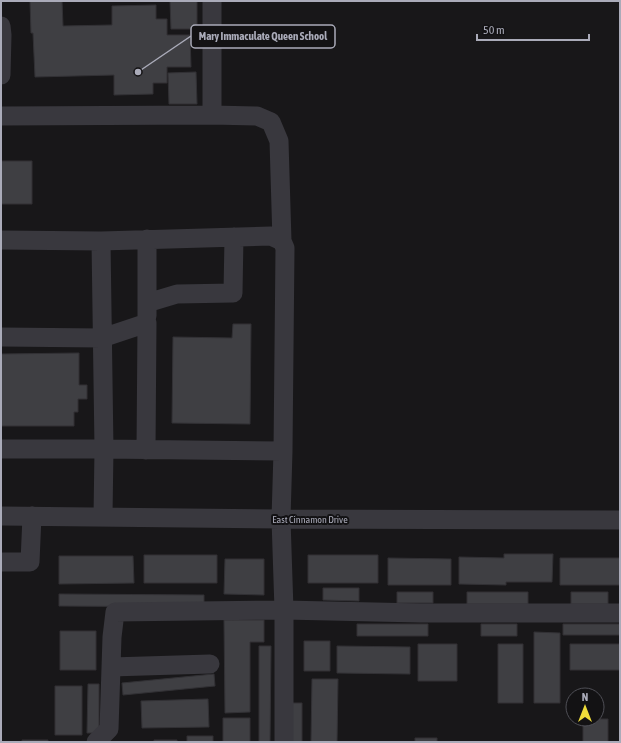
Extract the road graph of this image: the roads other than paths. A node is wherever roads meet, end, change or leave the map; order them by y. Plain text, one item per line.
1 (212, 1) edge
2 (1, 26) edge
3 (2, 53) edge
4 (1, 75) edge
5 (212, 115) junction
6 (1, 116) edge
7 (234, 237) junction
8 (147, 239) junction
9 (1, 240) edge
10 (101, 241) junction
11 (282, 241) junction
12 (147, 303) junction
13 (147, 323) junction
14 (1, 337) edge
15 (102, 338) junction
16 (1, 449) edge
17 (104, 450) junction
18 (146, 450) junction
19 (283, 451) junction
20 (1, 516) edge
21 (32, 516) junction
22 (104, 517) junction
23 (281, 519) junction
24 (620, 520) edge
25 (1, 562) edge
26 (284, 610) junction
27 (620, 613) edge
28 (210, 664) dead end
29 (111, 667) junction
30 (96, 742) edge
31 (284, 742) edge

1 - 5 street
2 - 3 street
3 - 4 street
5 - 6 street
5 - 11 street
7 - 8 street
7 - 11 street
7 - 12 street
8 - 10 street
8 - 12 street
9 - 10 street
10 - 15 street
11 - 19 street
12 - 13 street
13 - 15 street
13 - 18 street
14 - 15 street
15 - 17 street
16 - 17 street
17 - 18 street
17 - 22 street
18 - 19 street
19 - 23 street
20 - 21 street, East Cinnamon Drive
21 - 22 street, East Cinnamon Drive
21 - 25 street
22 - 23 street, East Cinnamon Drive
23 - 24 street, East Cinnamon Drive
23 - 26 street
26 - 27 street
26 - 29 street
26 - 31 street
28 - 29 street
29 - 30 street

